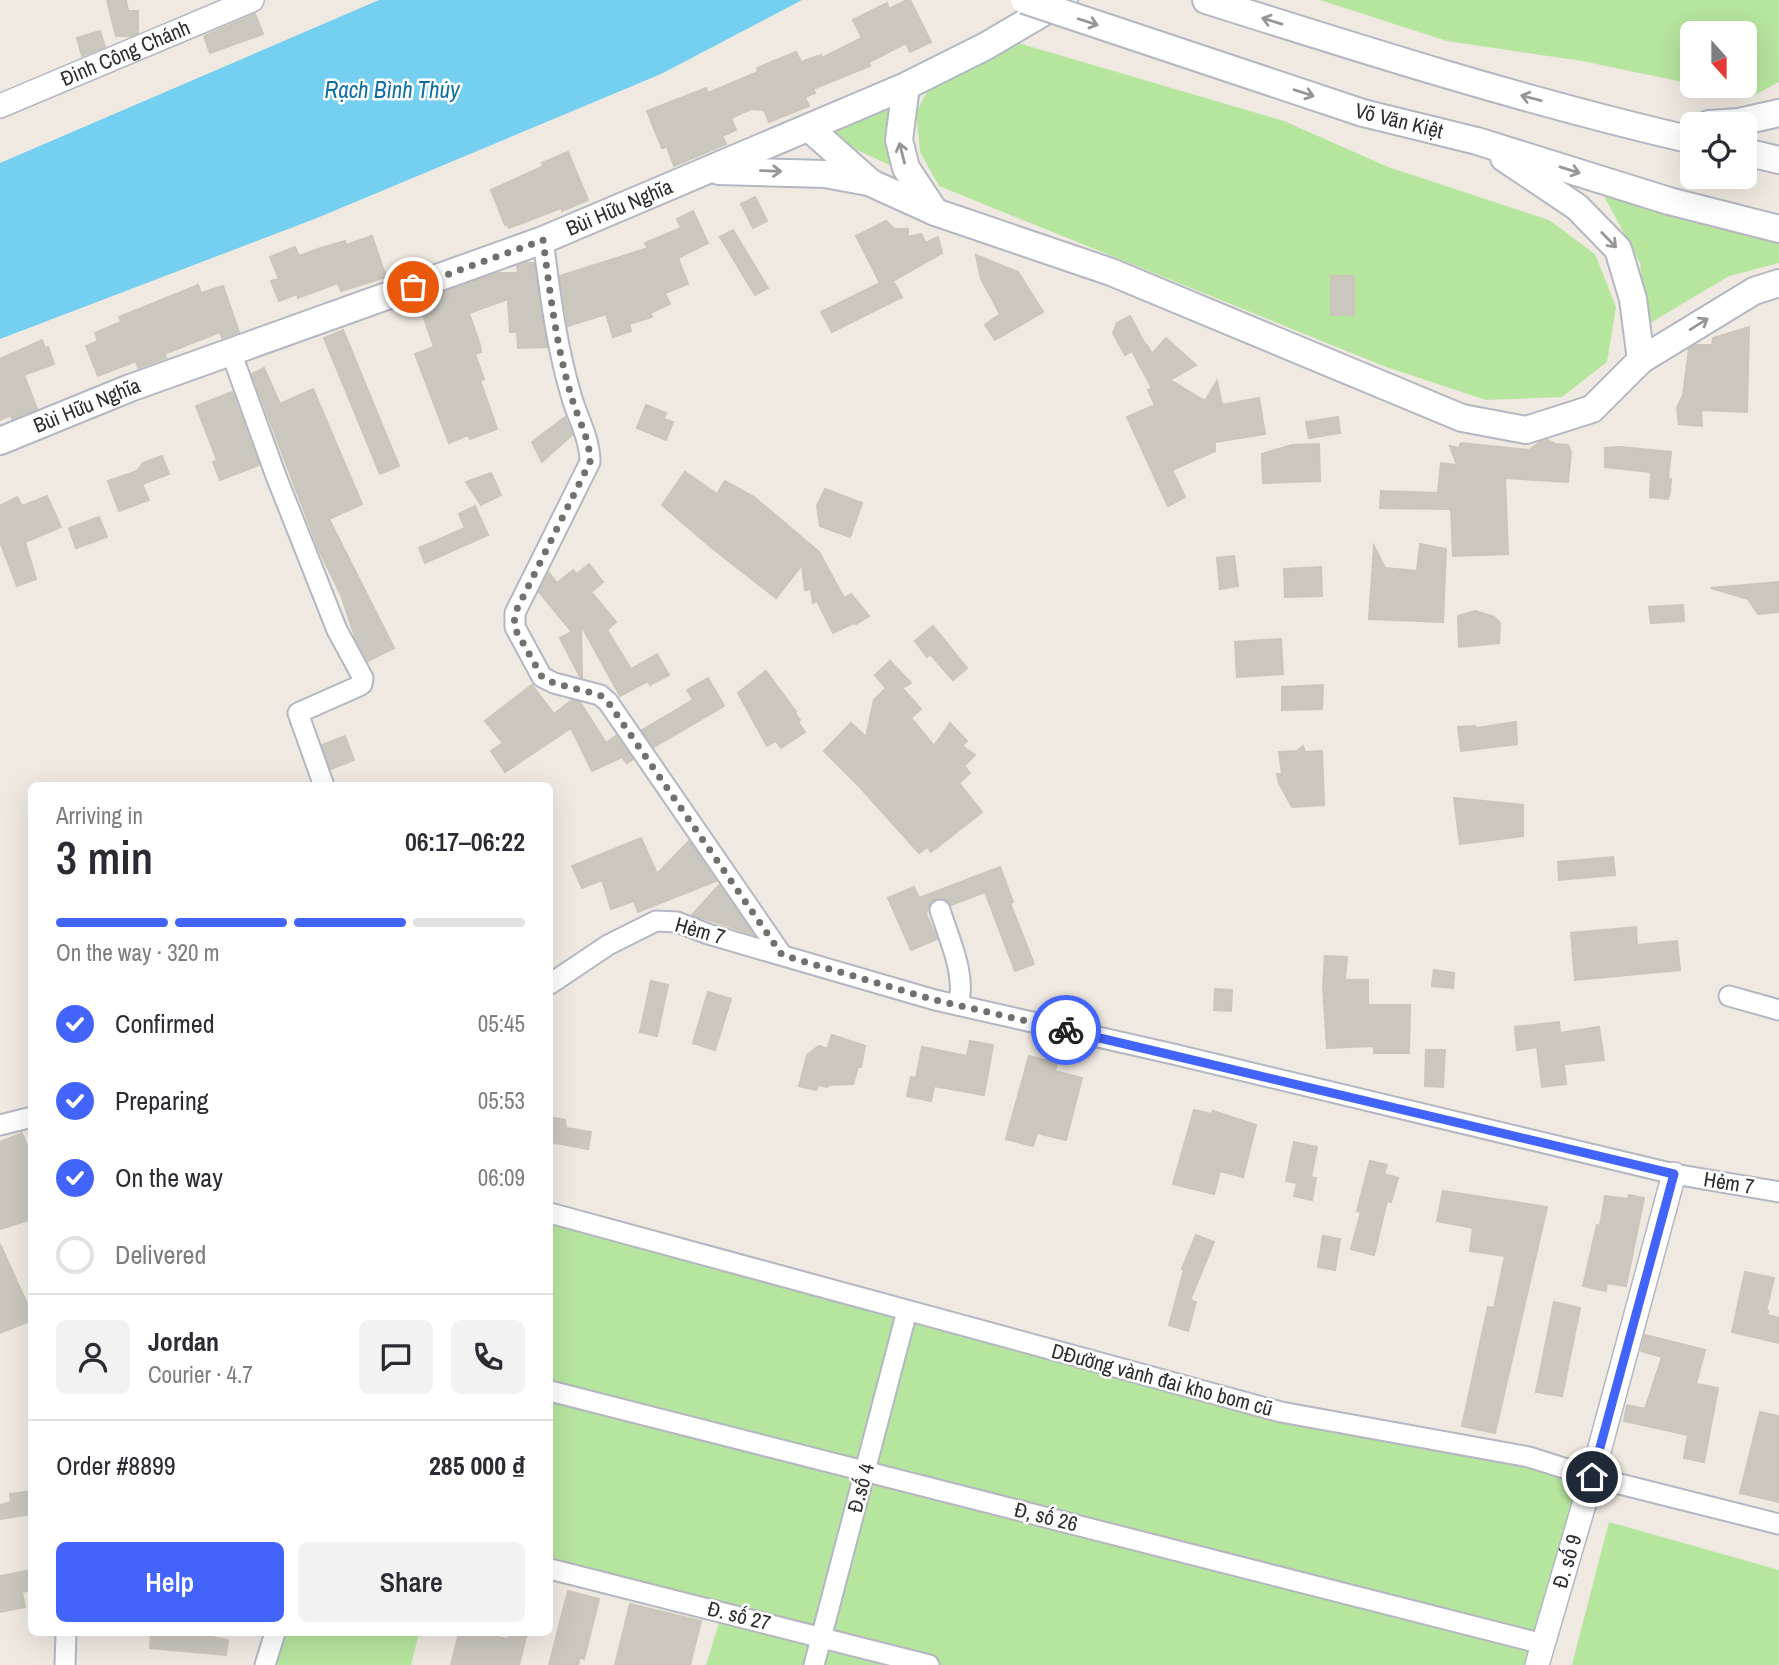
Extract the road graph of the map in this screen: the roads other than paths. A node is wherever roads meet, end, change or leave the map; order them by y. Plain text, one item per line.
1 (252, 0) edge
2 (1024, 0) edge
3 (1064, 0) edge
4 (1206, 0) edge
5 (906, 86) junction
6 (0, 106) edge
7 (1779, 113) edge
8 (1757, 118) edge
9 (1680, 126) edge
10 (809, 128) junction
11 (1644, 129) junction
12 (1680, 137) edge
13 (1477, 141) junction
14 (1757, 155) edge
15 (1779, 160) edge
16 (703, 171) junction
17 (871, 183) junction
18 (935, 212) junction
19 (1779, 229) edge
20 (543, 240) junction
21 (1779, 283) edge
22 (231, 352) junction
23 (1641, 360) junction
24 (0, 441) edge
25 (323, 782) edge
26 (940, 910) dead end
27 (782, 955) junction
28 (553, 982) edge
29 (1729, 996) dead end
30 (958, 1005) junction
31 (1779, 1010) edge
32 (28, 1118) edge
33 (0, 1125) edge
34 (1674, 1174) junction
35 (1779, 1192) edge
36 (553, 1214) edge
37 (643, 1239) junction
38 (907, 1311) junction
39 (553, 1392) edge
40 (1254, 1405) junction
41 (865, 1471) junction
42 (1592, 1477) junction
43 (1779, 1524) edge
44 (553, 1570) edge
45 (66, 1636) edge
46 (274, 1636) edge
47 (822, 1637) junction
48 (1540, 1654) edge
49 (65, 1665) edge
50 (265, 1665) edge
51 (814, 1665) edge
52 (929, 1665) edge

1 - 6 street, Đinh Công Chánh
2 -> 13 main road, Võ Văn Kiệt, bridge
3 - 5 main road, Bùi Hữu Nghĩa
11 -> 4 main road
5 - 10 main road, Bùi Hữu Nghĩa
18 -> 5 main road
7 - 8 main road
9 - 11 main road
10 - 16 main road, Bùi Hữu Nghĩa
10 - 17 main road
11 - 12 main road
13 -> 19 main road, Võ Văn Kiệt
13 -> 23 main road
14 - 15 main road
16 -> 17 main road
16 - 20 main road, Bùi Hữu Nghĩa
17 - 18 main road
18 - 23 main road
20 - 22 main road, Bùi Hữu Nghĩa
20 - 27 street, Hẻm 7
23 -> 21 main road
22 - 24 main road, Bùi Hữu Nghĩa
22 - 25 street
26 - 30 street
27 - 28 street, Hẻm 7
27 - 30 street, Hẻm 7
29 - 31 street
30 - 34 street, Hẻm 7
32 - 33 street
34 - 35 street, Hẻm 7
34 - 42 street, Đ. số 9
36 - 37 street, DĐường vành đai kho bom cũ
37 - 38 street, DĐường vành đai kho bom cũ
37 - 40 street
38 - 40 street, DĐường vành đai kho bom cũ
38 - 41 street, Đ.số 4
39 - 41 street, Đ, số 26
40 - 42 street, DĐường vành đai kho bom cũ
41 - 47 street, Đ.số 4
41 - 48 street, Đ, số 26
42 - 43 street, DĐường vành đai kho bom cũ
42 - 48 street, Đ. số 9
44 - 47 street, Đ. số 27
45 - 49 street
46 - 50 street
47 - 51 street, Đ.số 4
47 - 52 street, Đ. số 27

